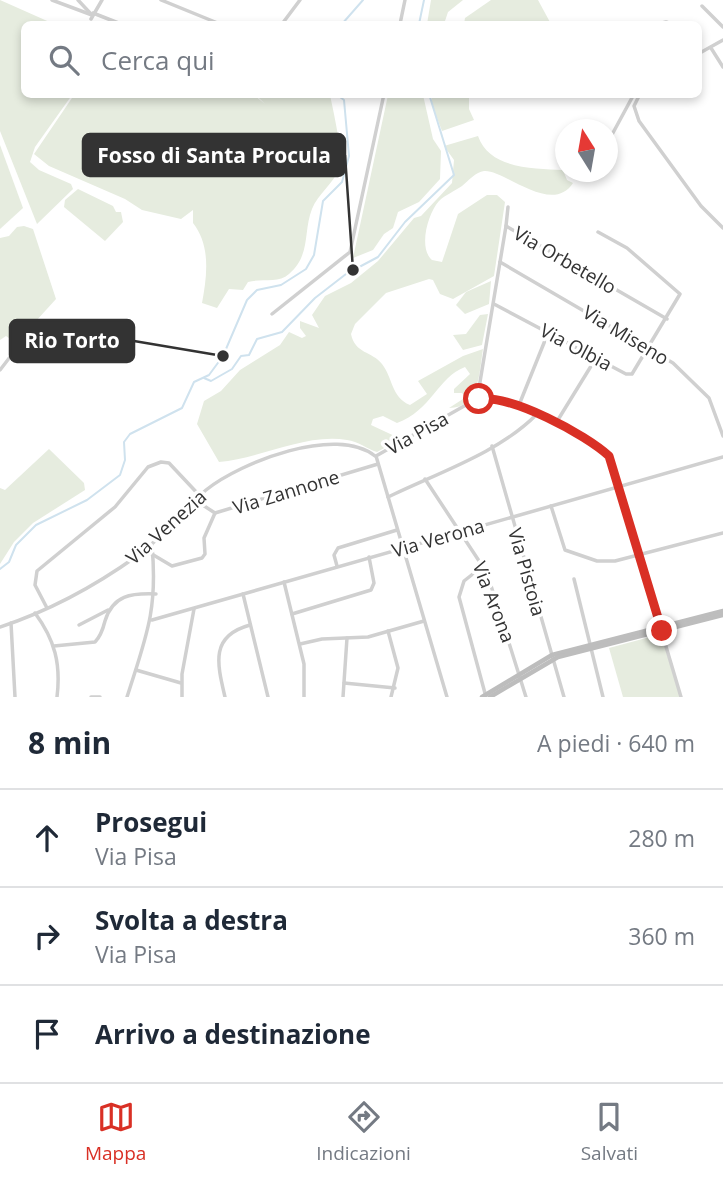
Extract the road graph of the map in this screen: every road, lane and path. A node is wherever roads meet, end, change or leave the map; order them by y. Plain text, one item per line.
1 (52, 0) edge
2 (78, 0) edge
3 (102, 0) edge
4 (161, 0) edge
5 (300, 0) edge
6 (405, 0) edge
7 (702, 6) dead end
8 (92, 16) junction
9 (110, 21) edge
10 (213, 21) edge
11 (284, 21) edge
12 (401, 21) edge
13 (723, 27) edge
14 (723, 40) edge
15 (711, 48) junction
16 (702, 52) edge
17 (723, 67) edge
18 (383, 98) edge
19 (632, 98) edge
20 (638, 98) edge
21 (618, 122) edge
22 (508, 207) dead end
23 (506, 226) junction
24 (723, 229) edge
25 (598, 232) dead end
26 (500, 262) junction
27 (494, 304) junction
28 (272, 314) dead end
29 (667, 319) junction
30 (548, 332) junction
31 (649, 346) junction
32 (10, 357) dead end
33 (596, 358) junction
34 (0, 370) edge
35 (477, 400) junction
36 (519, 405) junction
37 (537, 414) junction
38 (556, 424) junction
39 (723, 436) edge
40 (492, 446) junction
41 (376, 456) junction
42 (723, 457) edge
43 (378, 464) junction
44 (425, 479) junction
45 (620, 485) junction
46 (200, 496) junction
47 (388, 497) junction
48 (195, 500) junction
49 (551, 506) junction
50 (215, 513) junction
51 (511, 517) junction
52 (397, 530) junction
53 (461, 531) junction
54 (723, 533) edge
55 (152, 545) junction
56 (402, 547) junction
57 (145, 550) junction
58 (153, 555) junction
59 (639, 555) junction
60 (369, 557) junction
61 (337, 566) junction
62 (483, 566) junction
63 (574, 579) dead end
64 (284, 582) junction
65 (156, 594) junction
66 (243, 594) junction
67 (47, 608) junction
68 (110, 608) junction
69 (195, 608) junction
70 (35, 613) junction
71 (723, 613) edge
72 (292, 614) junction
73 (152, 620) junction
74 (425, 621) junction
75 (11, 623) junction
76 (79, 625) dead end
77 (250, 625) junction
78 (0, 627) edge
79 (662, 629) junction
80 (388, 631) junction
81 (347, 638) junction
82 (300, 644) junction
83 (54, 646) junction
84 (591, 646) junction
85 (552, 657) junction
86 (136, 670) junction
87 (520, 676) junction
88 (182, 683) junction
89 (344, 683) junction
90 (395, 688) junction
91 (15, 697) edge
92 (57, 697) edge
93 (91, 697) edge
94 (100, 697) edge
95 (127, 697) edge
96 (182, 697) edge
97 (225, 697) edge
98 (268, 697) edge
99 (303, 697) edge
100 (343, 697) edge
101 (391, 697) edge
102 (447, 697) edge
103 (486, 697) edge
104 (526, 697) edge
105 (564, 697) edge
106 (603, 697) edge
107 (681, 697) edge

1 - 8 street
2 - 8 street
3 - 8 street
4 - 10 street
5 - 11 street
6 - 12 street
7 - 13 street
8 - 9 street
14 - 15 street
15 - 16 street
15 - 17 street
18 - 28 street
19 - 21 street
20 - 24 street
22 - 23 street
23 - 26 street, Via Orbetello
23 - 29 street, Via Orbetello
25 - 29 street, Via Olbia
26 - 27 street, Via Orbetello
26 - 31 street, Via Miseno
27 - 30 street, Via Olbia
27 - 35 street, Via Orbetello
29 - 31 street, Via Olbia
30 - 33 street, Via Olbia
30 - 36 street
31 - 33 street, Via Olbia
31 - 39 street, Via Miseno
32 - 34 street
33 - 38 street
35 - 36 street
35 - 41 street, Via Pisa
36 - 37 street
37 - 38 street
37 - 40 street
38 - 45 street
40 - 44 street
40 - 51 street, Via Pistoia
41 - 43 street, Via Pisa
41 - 46 street, Via Venezia
42 - 45 street, Via Verona
43 - 47 street, Via Pisa
43 - 50 street, Via Zannone
44 - 47 street
44 - 53 street, Via Arona
45 - 49 street, Via Verona
45 - 59 street
46 - 48 street, Via Venezia
46 - 67 street
47 - 52 street, Via Pisa
48 - 50 street, Via Zannone
48 - 55 street, Via Venezia
49 - 51 street, Via Verona
49 - 59 street
50 - 58 street
51 - 53 street, Via Verona
51 - 85 street, Via Pistoia
52 - 56 street, Via Pisa
52 - 61 street
53 - 56 street, Via Verona
53 - 62 street, Via Arona
54 - 59 street
55 - 57 street, Via Venezia
55 - 58 street
56 - 60 street, Via Verona
56 - 74 street, Via Pisa
57 - 58 street
57 - 67 street, Via Venezia
58 - 65 street
59 - 79 street
60 - 61 street, Via Verona
60 - 72 street
61 - 64 street, Via Verona
62 - 87 street, Via Arona
62 - 103 street
63 - 84 street
64 - 66 street, Via Verona
64 - 72 street
65 - 68 street
65 - 73 street
66 - 69 street, Via Verona
66 - 77 street
67 - 70 street, Via Venezia
68 - 76 street
68 - 83 street
69 - 73 street, Via Verona
69 - 88 street
70 - 75 street, Via Venezia
70 - 83 street
71 - 79 street
72 - 82 street
73 - 86 street
74 - 80 street
74 - 102 street, Via Pisa
75 - 78 street, Via Venezia
75 - 91 street
77 - 97 street
77 - 98 street
79 - 84 street
79 - 107 street
80 - 81 street
80 - 90 street
81 - 82 street
81 - 89 street
82 - 99 street
83 - 92 street
84 - 85 street
84 - 106 street
85 - 87 street
85 - 105 street, Via Pistoia
86 - 88 street
86 - 95 street
87 - 103 street
87 - 104 street, Via Arona
88 - 96 street
89 - 90 street
89 - 100 street
90 - 101 street
93 - 94 street

